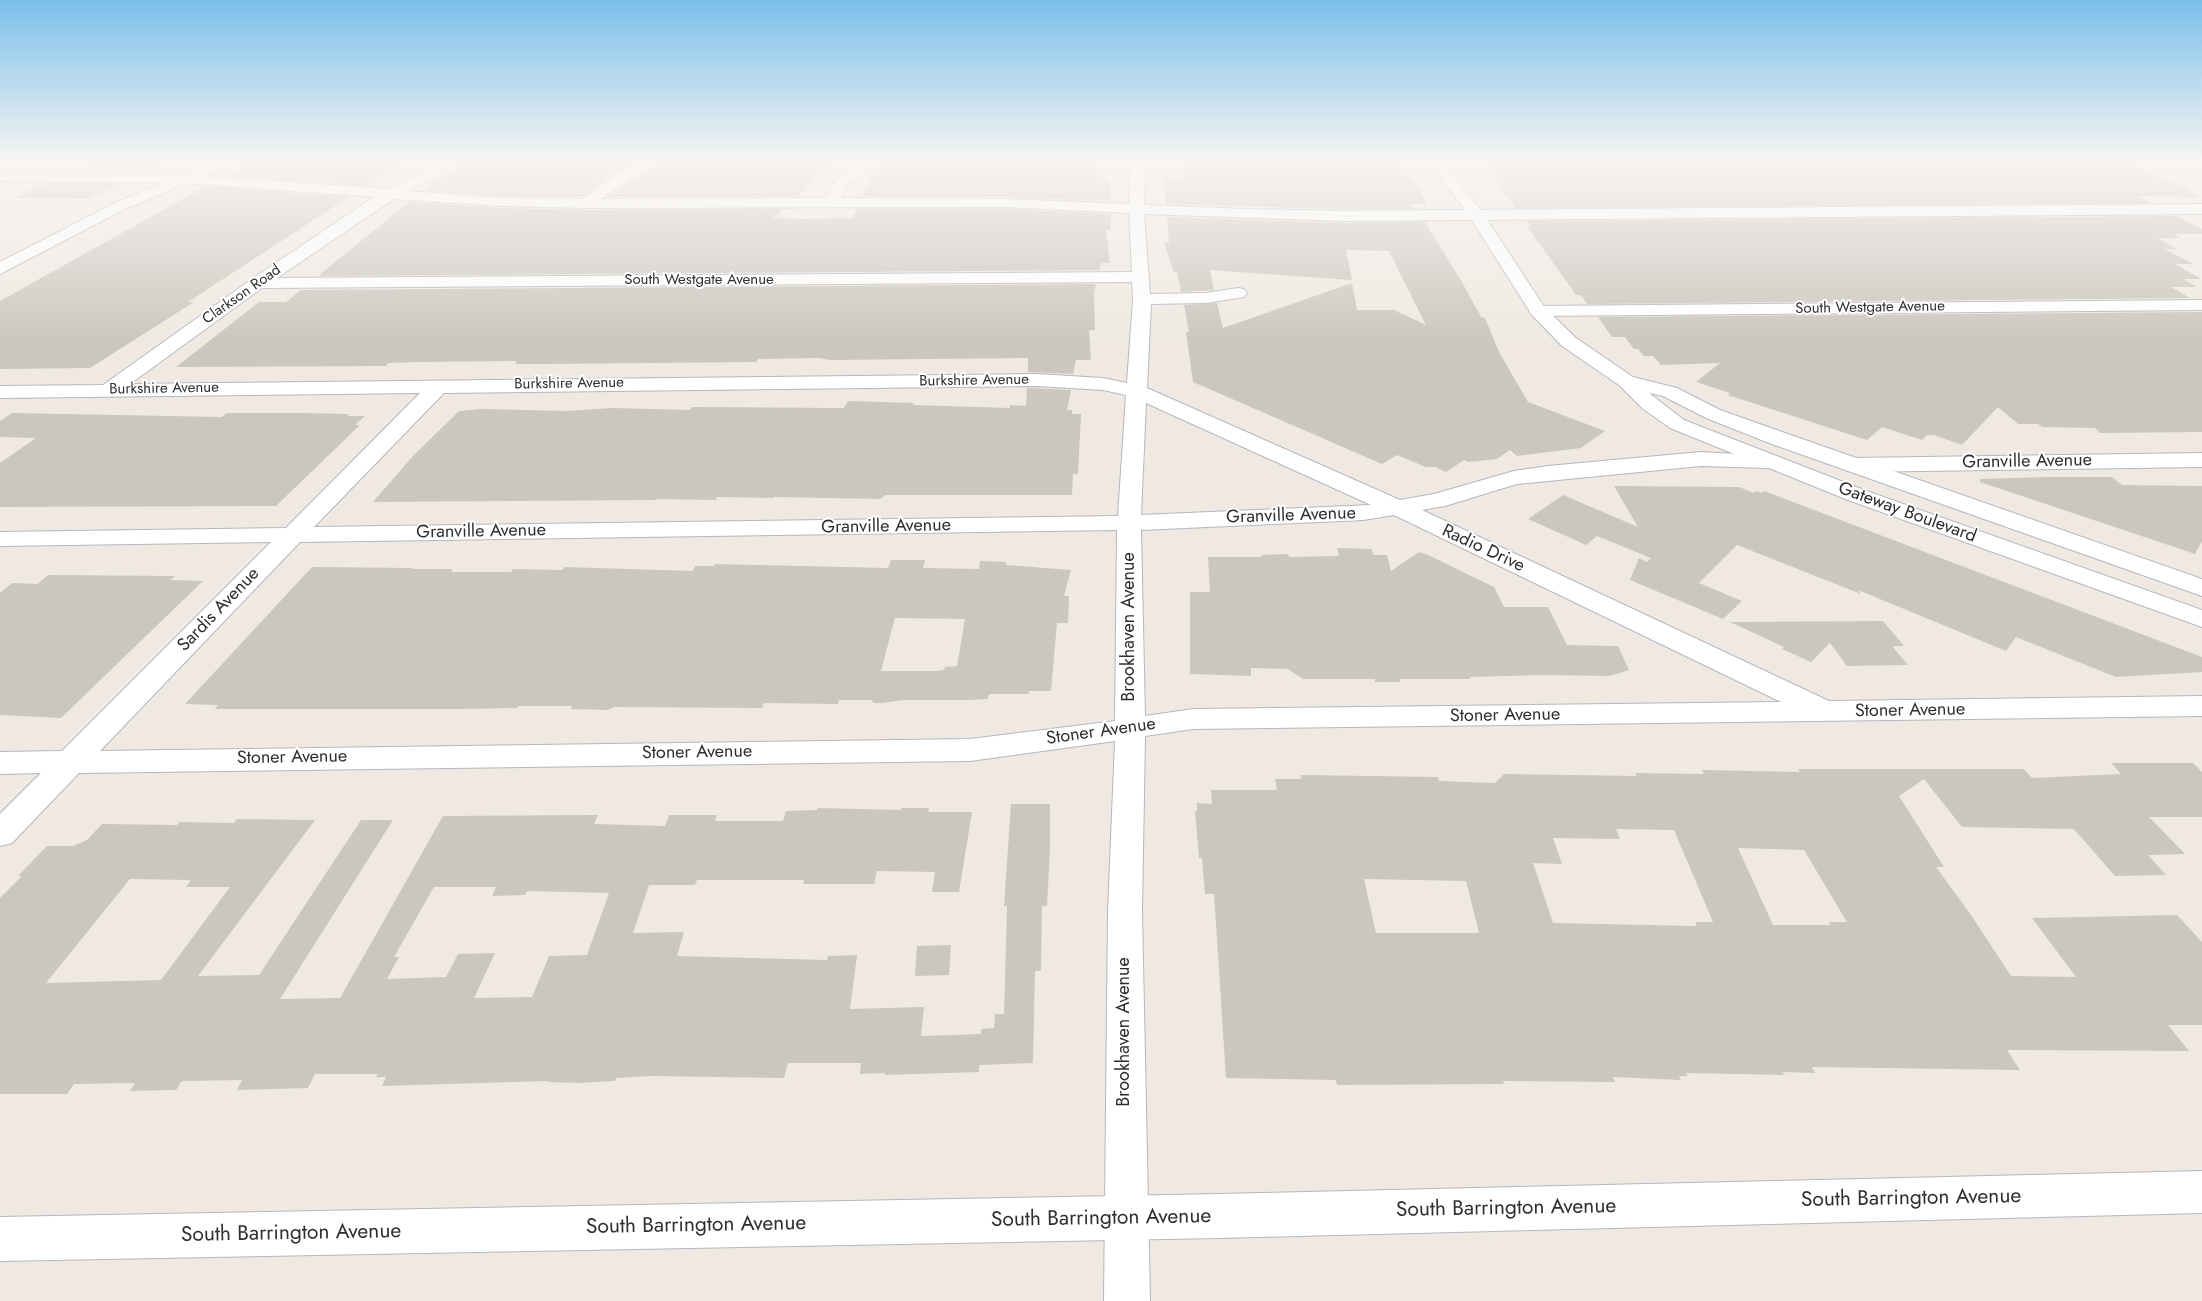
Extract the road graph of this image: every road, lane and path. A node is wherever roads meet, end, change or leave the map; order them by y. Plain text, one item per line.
1 (92, 221) edge
2 (350, 221) edge
3 (1137, 221) edge
4 (1480, 221) edge
5 (0, 269) edge
6 (1141, 277) junction
7 (258, 283) junction
8 (1238, 293) dead end
9 (1142, 300) junction
10 (2202, 305) edge
11 (1538, 311) junction
12 (1626, 381) junction
13 (438, 386) junction
14 (110, 390) junction
15 (1136, 391) junction
16 (0, 392) edge
17 (1649, 404) junction
18 (2202, 460) edge
19 (1767, 461) junction
20 (1853, 465) junction
21 (1398, 508) junction
22 (1129, 524) junction
23 (2046, 534) junction
24 (293, 535) junction
25 (0, 539) edge
26 (2202, 588) edge
27 (2202, 619) edge
28 (2202, 706) edge
29 (1826, 712) junction
30 (1130, 728) junction
31 (72, 761) junction
32 (0, 762) edge
33 (0, 834) edge
34 (2202, 1192) edge
35 (1127, 1218) junction
36 (0, 1239) edge
37 (1127, 1301) edge

1 - 5 street
2 - 7 street, Clarkson Road
3 - 6 street, Brookhaven Avenue
4 - 11 street, Gateway Boulevard
6 - 7 street, South Westgate Avenue
6 - 9 street, Brookhaven Avenue
7 - 14 street, Clarkson Road
8 - 9 street
9 - 15 street, Brookhaven Avenue
10 - 11 street, South Westgate Avenue
11 - 12 street, Gateway Boulevard
12 - 17 street, Gateway Boulevard
12 - 20 street, Gateway Boulevard
13 - 14 street, Burkshire Avenue
13 - 15 street, Burkshire Avenue
13 - 24 street, Sardis Avenue
14 - 16 street, Burkshire Avenue
15 - 21 street, Radio Drive
15 - 22 street, Brookhaven Avenue
17 - 19 street, Gateway Boulevard
17 - 20 street
18 - 20 street, Granville Avenue
19 - 21 street, Granville Avenue
19 - 23 street, Granville Avenue
19 - 27 street, Gateway Boulevard
20 - 23 street, Gateway Boulevard
21 - 22 street, Granville Avenue
21 - 29 street, Radio Drive
22 - 24 street, Granville Avenue
22 - 30 street, Brookhaven Avenue
23 - 26 street, Gateway Boulevard
24 - 25 street, Granville Avenue
24 - 31 street, Sardis Avenue
28 - 29 street, Stoner Avenue
29 - 30 street, Stoner Avenue
30 - 31 street, Stoner Avenue
30 - 35 street, Brookhaven Avenue
31 - 32 street, Stoner Avenue
31 - 33 street, Sardis Avenue
34 - 35 street, South Barrington Avenue
35 - 36 street, South Barrington Avenue
35 - 37 street, Brookhaven Avenue

